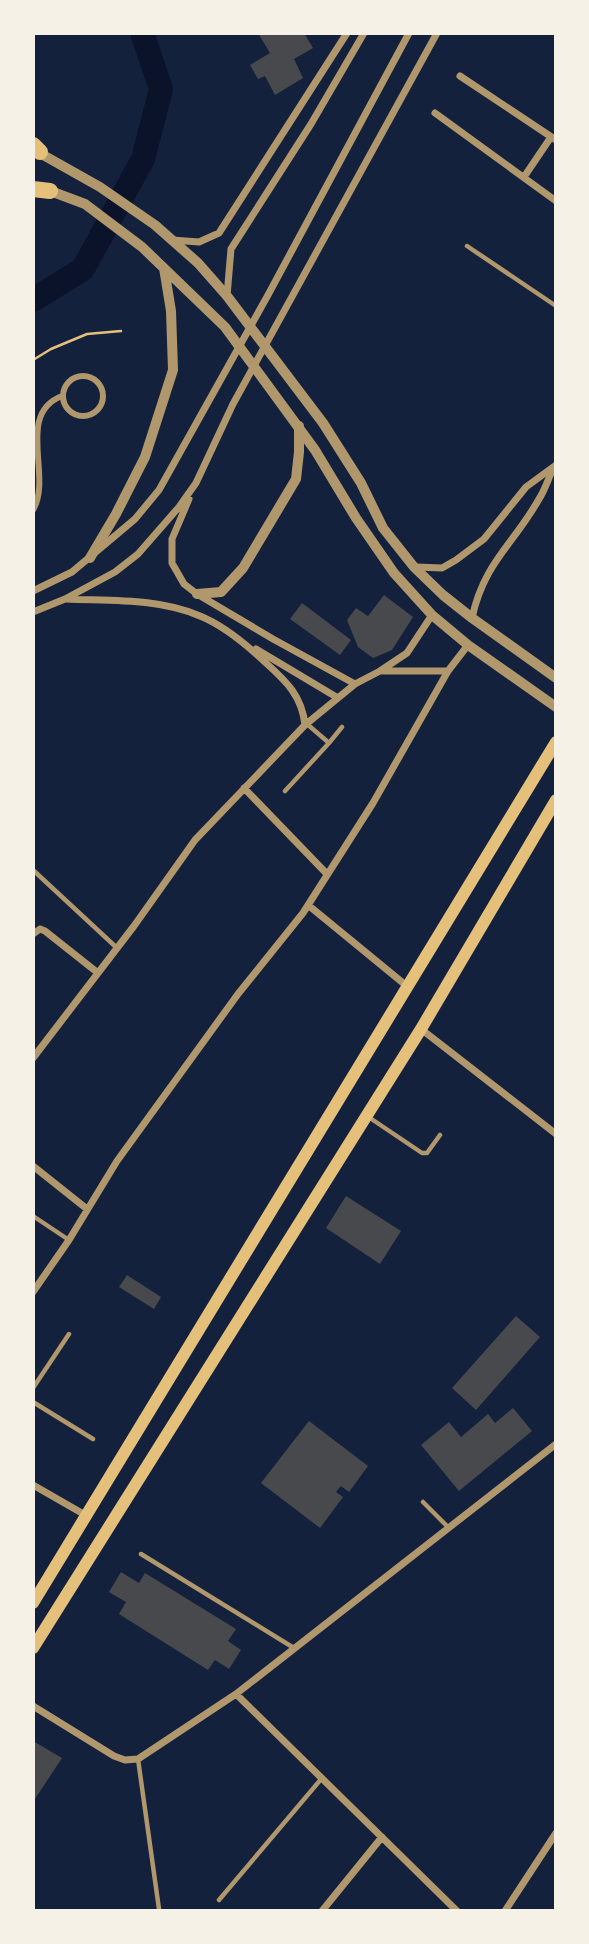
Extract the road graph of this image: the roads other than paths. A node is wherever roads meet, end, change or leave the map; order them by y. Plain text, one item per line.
1 (347, 33) edge
2 (364, 33) edge
3 (409, 33) edge
4 (437, 33) edge
5 (460, 76) dead end
6 (435, 113) dead end
7 (554, 138) edge
8 (36, 149) edge
9 (524, 177) junction
10 (33, 182) edge
11 (42, 190) edge
12 (556, 201) edge
13 (171, 240) junction
14 (467, 246) dead end
15 (164, 268) junction
16 (227, 296) junction
17 (556, 306) edge
18 (62, 396) junction
19 (299, 426) junction
20 (554, 467) edge
21 (196, 483) junction
22 (33, 510) edge
23 (90, 558) junction
24 (414, 567) junction
25 (33, 591) edge
26 (197, 594) junction
27 (65, 599) junction
28 (33, 612) edge
29 (432, 615) junction
30 (472, 618) junction
31 (243, 642) junction
32 (468, 645) junction
33 (448, 670) junction
34 (380, 671) junction
35 (556, 678) edge
36 (355, 684) junction
37 (338, 698) junction
38 (556, 707) edge
39 (306, 724) junction
40 (342, 727) dead end
41 (556, 742) edge
42 (329, 743) junction
43 (244, 788) junction
44 (285, 791) dead end
45 (556, 800) edge
46 (33, 870) edge
47 (327, 874) junction
48 (308, 905) junction
49 (33, 934) edge
50 (117, 948) junction
51 (99, 973) junction
52 (408, 988) junction
53 (421, 1029) junction
54 (33, 1058) edge
55 (366, 1116) junction
56 (556, 1134) edge
57 (440, 1135) dead end
58 (33, 1166) edge
59 (87, 1209) junction
60 (33, 1216) edge
61 (69, 1240) junction
62 (33, 1292) edge
63 (69, 1334) dead end
64 (33, 1388) edge
65 (33, 1402) edge
66 (93, 1439) dead end
67 (556, 1444) edge
68 (33, 1485) edge
69 (422, 1503) dead end
70 (87, 1516) junction
71 (449, 1528) junction
72 (141, 1554) dead end
73 (33, 1603) edge
74 (33, 1648) edge
75 (295, 1648) junction
76 (236, 1694) junction
77 (33, 1706) edge
78 (138, 1759) junction
79 (322, 1779) junction
80 (556, 1833) edge
81 (382, 1837) junction
82 (219, 1900) dead end
83 (159, 1909) dead end
84 (323, 1911) edge
85 (457, 1911) edge
86 (505, 1911) edge

1 - 13 street
2 - 16 street
3 - 23 street
4 - 21 street
5 - 7 street
6 - 9 street
7 - 9 street
8 - 13 street
9 - 12 street
10 - 11 street
11 - 15 street
13 - 16 street
14 - 17 lane
15 - 19 street
15 - 23 street
16 - 24 street
18 - 18 street
18 - 22 street
19 - 26 street
19 - 29 street
20 - 24 street
20 - 30 street
21 - 26 street
21 - 27 street
23 - 25 street
24 - 30 street
26 - 36 street
27 - 28 street
27 - 31 street
29 - 32 street
29 - 34 street
30 - 35 street
31 - 37 street
31 - 39 street
32 - 33 street
32 - 38 street
33 - 34 street
33 - 47 street
34 - 36 street
36 - 37 street
37 - 39 street
39 - 42 lane
39 - 43 street
40 - 42 lane
41 - 52 main road
42 - 44 lane
43 - 47 street
43 - 50 street
45 - 53 main road
46 - 50 lane
47 - 48 street
48 - 52 street
48 - 59 street
49 - 51 street
50 - 51 street
51 - 54 street
52 - 70 main road
53 - 55 main road
53 - 56 street
55 - 57 lane
55 - 74 main road
58 - 59 street
59 - 61 street
60 - 61 lane
61 - 62 street
63 - 64 lane
65 - 66 lane
67 - 71 street
68 - 70 street
69 - 71 lane
70 - 73 main road
71 - 75 street
72 - 75 lane
75 - 76 street
76 - 78 street
76 - 79 street
77 - 78 street
78 - 83 lane
79 - 81 street
79 - 82 lane
80 - 86 street
81 - 84 street
81 - 85 street

